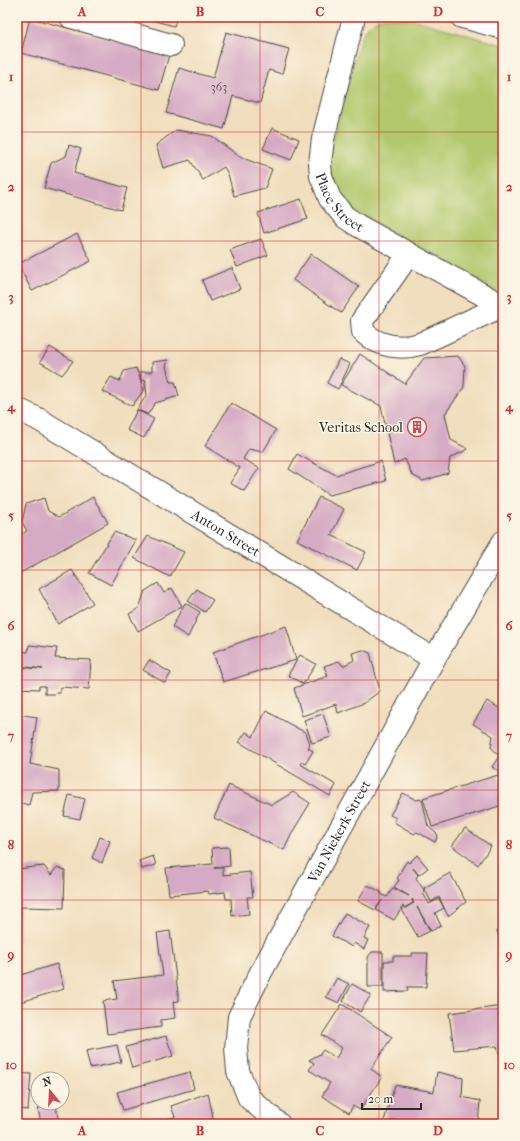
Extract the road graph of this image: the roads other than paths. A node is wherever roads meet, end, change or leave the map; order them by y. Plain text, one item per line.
1 (71, 17) edge
2 (354, 17) edge
3 (462, 17) edge
4 (503, 28) edge
5 (171, 45) dead end
6 (409, 254) junction
7 (503, 306) edge
8 (17, 409) edge
9 (503, 542) edge
10 (434, 659) junction
11 (279, 1124) edge

1 - 5 street
2 - 6 street, Place Street
3 - 4 street
6 - 7 street, Place Street
6 - 7 street
8 - 10 street, Anton Street
9 - 10 street, Van Niekerk Street
10 - 11 street, Van Niekerk Street

